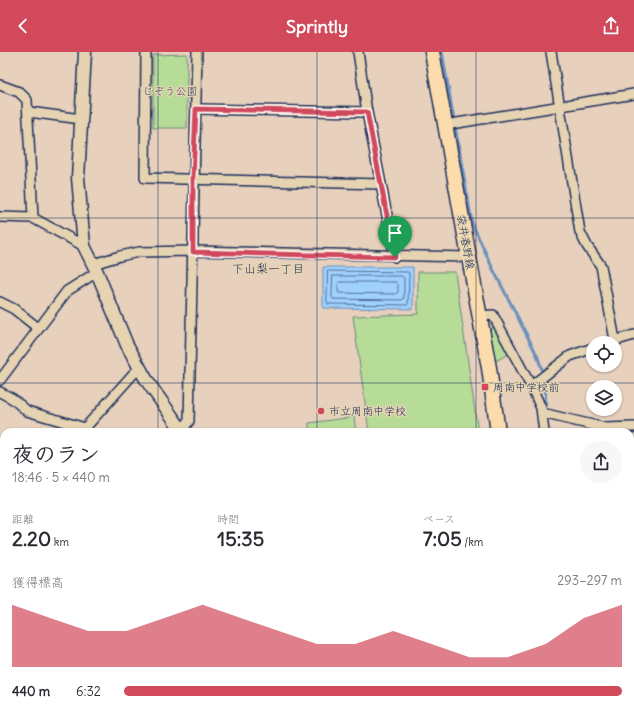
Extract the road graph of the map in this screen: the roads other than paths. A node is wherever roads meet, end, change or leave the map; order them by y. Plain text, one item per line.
1 (85, 52) edge
2 (146, 52) edge
3 (197, 52) edge
4 (358, 52) edge
5 (432, 52) edge
6 (551, 52) edge
7 (0, 85) edge
8 (634, 94) edge
9 (560, 106) junction
10 (196, 109) junction
11 (28, 112) junction
12 (367, 112) junction
13 (81, 119) junction
14 (445, 125) junction
15 (193, 178) junction
16 (381, 184) junction
17 (0, 217) edge
18 (33, 218) junction
19 (84, 246) junction
20 (193, 252) junction
21 (395, 257) junction
22 (468, 258) junction
23 (95, 268) junction
24 (0, 302) edge
25 (479, 316) junction
26 (38, 328) junction
27 (634, 335) edge
28 (610, 336) edge
29 (622, 338) edge
30 (586, 350) edge
31 (141, 370) junction
32 (0, 380) edge
33 (531, 386) junction
34 (0, 392) edge
35 (542, 413) junction
36 (634, 427) edge
37 (79, 428) edge
38 (87, 428) edge
39 (180, 428) edge
40 (184, 428) edge
41 (497, 428) edge
42 (544, 428) edge

1 - 13 street
2 - 15 street
3 - 10 street
4 - 12 street
5 - 14 main road, 袋井春野線
6 - 9 street
7 - 11 street
8 - 9 street
9 - 14 street
9 - 28 street
10 - 12 street
10 - 15 street
11 - 13 street
11 - 18 street
12 - 16 street
13 - 19 street
14 - 22 main road, 袋井春野線
15 - 16 street
15 - 20 street
16 - 21 street
17 - 18 street
18 - 19 street
19 - 23 street
20 - 21 street
20 - 23 street
20 - 40 street
21 - 22 street
22 - 25 main road, 袋井春野線
23 - 26 street
23 - 31 street
24 - 26 street
25 - 33 street
25 - 41 main road, 袋井春野線
26 - 32 street
27 - 29 street
30 - 33 street
31 - 38 street
31 - 39 street
33 - 35 street
34 - 37 street
35 - 36 street
35 - 42 street

